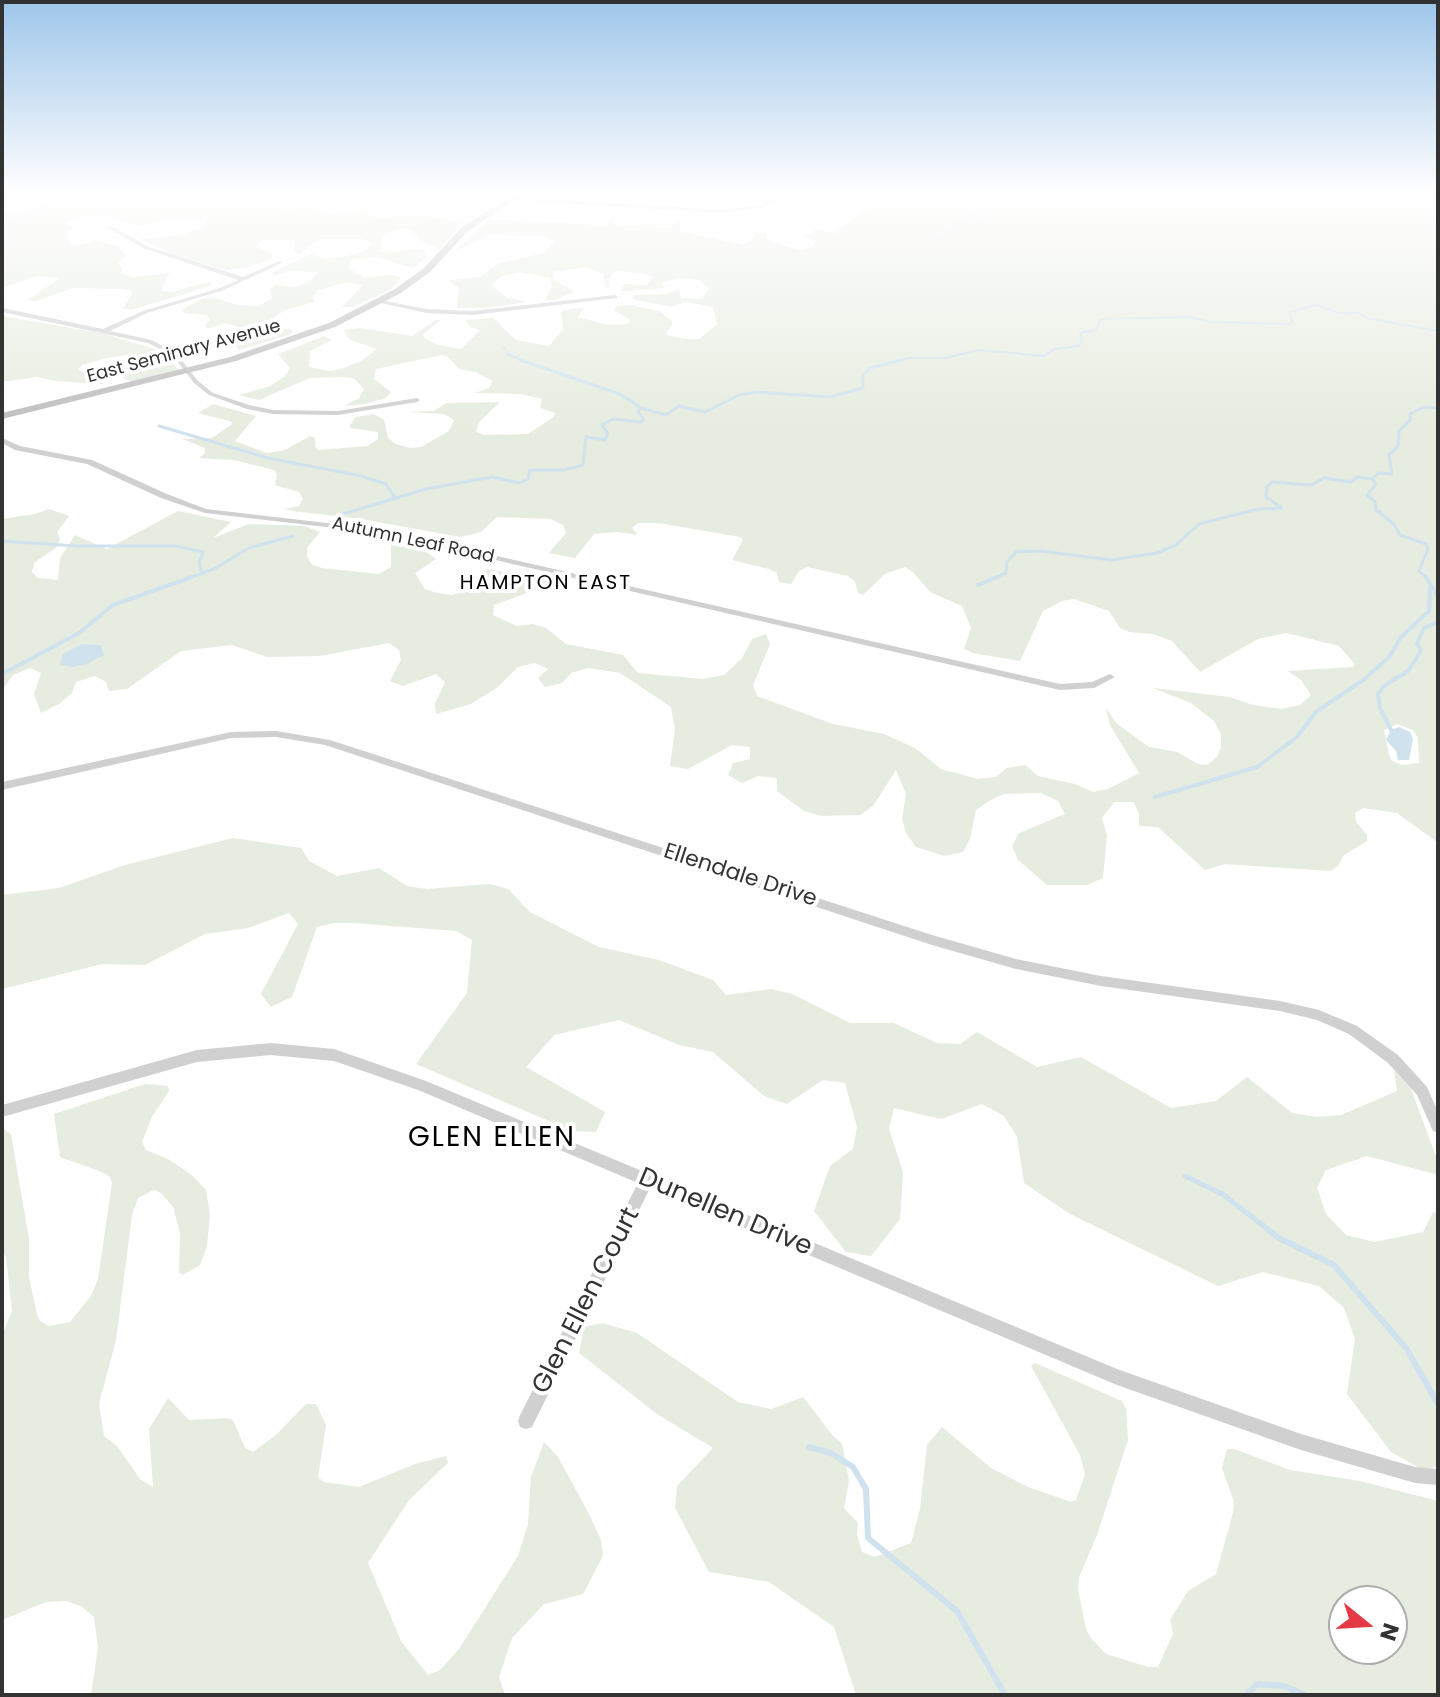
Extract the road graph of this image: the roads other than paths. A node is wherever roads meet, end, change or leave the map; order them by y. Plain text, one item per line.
1 (221, 272) edge
2 (258, 272) edge
3 (424, 272) edge
4 (242, 279) junction
5 (615, 297) dead end
6 (380, 302) junction
7 (2, 310) edge
8 (106, 330) junction
9 (187, 371) junction
10 (417, 400) dead end
11 (2, 416) edge
12 (2, 440) edge
13 (1110, 677) dead end
14 (2, 786) edge
15 (2, 1111) edge
16 (1438, 1127) edge
17 (647, 1180) junction
18 (526, 1421) dead end
19 (1438, 1477) edge

1 - 4 street
2 - 4 street
3 - 6 street, East Seminary Avenue
4 - 8 street
5 - 6 street
6 - 9 street, East Seminary Avenue
7 - 8 street
8 - 9 street
9 - 10 street
9 - 11 street, East Seminary Avenue
12 - 13 street, Autumn Leaf Road
14 - 16 street, Ellendale Drive
15 - 17 street, Dunellen Drive
17 - 18 street, Glen Ellen Court
17 - 19 street, Dunellen Drive

